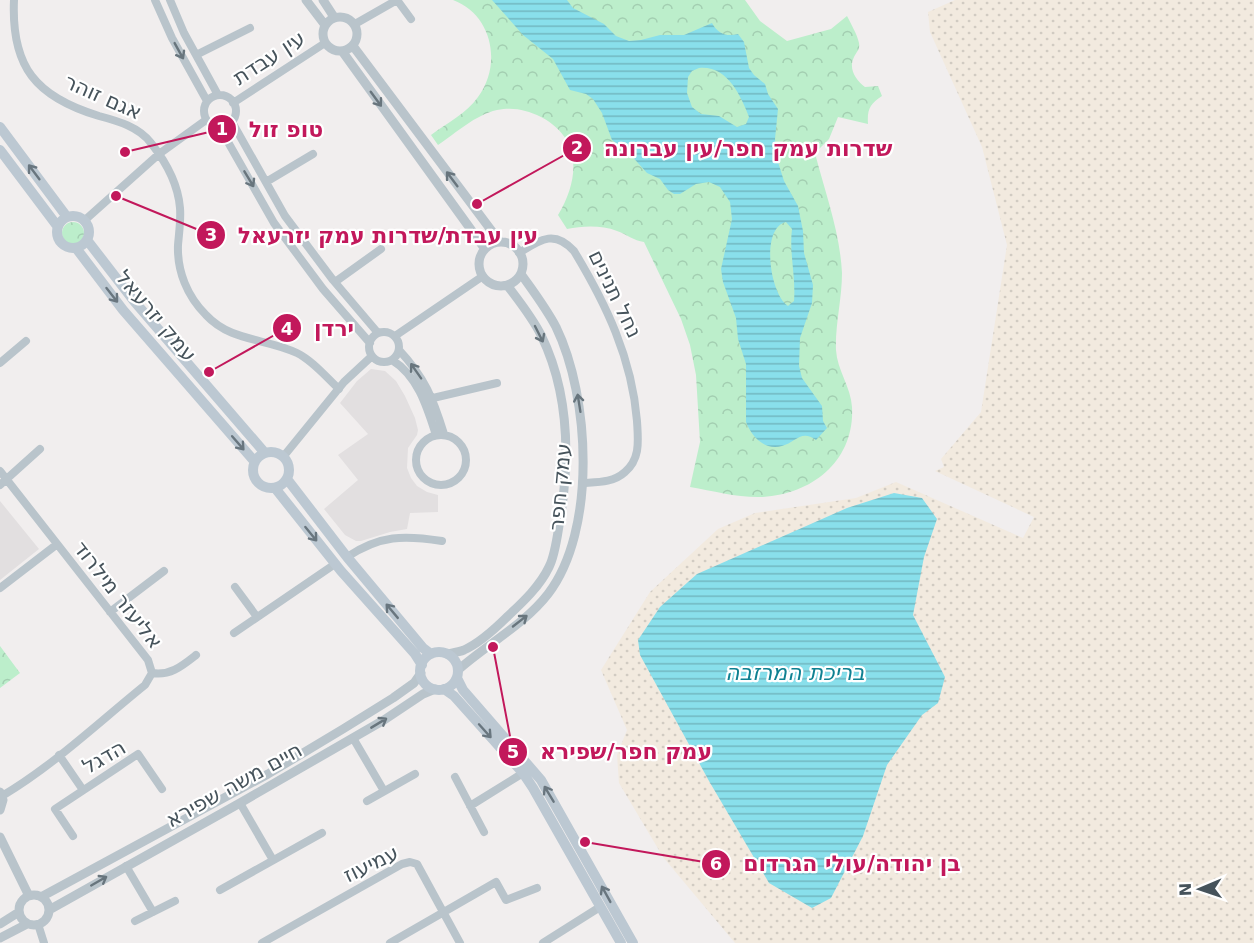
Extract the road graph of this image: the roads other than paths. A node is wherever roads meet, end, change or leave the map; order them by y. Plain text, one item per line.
1 (14, 0) edge
2 (155, 0) edge
3 (170, 0) edge
4 (306, 0) edge
5 (323, 0) edge
6 (397, 0) edge
7 (334, 17) junction
8 (411, 19) dead end
9 (355, 24) junction
10 (325, 26) junction
11 (250, 28) dead end
12 (325, 43) junction
13 (353, 46) junction
14 (342, 51) junction
15 (196, 55) junction
16 (218, 95) junction
17 (207, 100) junction
18 (233, 102) junction
19 (206, 120) junction
20 (232, 122) junction
21 (0, 128) edge
22 (220, 128) junction
23 (0, 150) edge
24 (159, 154) junction
25 (313, 154) dead end
26 (266, 182) junction
27 (67, 217) junction
28 (85, 220) junction
29 (58, 227) junction
30 (87, 240) junction
31 (500, 242) junction
32 (76, 248) junction
33 (381, 249) dead end
34 (485, 249) junction
35 (519, 253) junction
36 (521, 274) junction
37 (483, 276) junction
38 (335, 282) junction
39 (507, 285) junction
40 (378, 333) junction
41 (395, 336) junction
42 (26, 341) dead end
43 (370, 343) junction
44 (399, 350) junction
45 (372, 356) junction
46 (392, 360) junction
47 (0, 363) edge
48 (496, 383) dead end
49 (339, 388) junction
50 (433, 398) junction
51 (440, 434) junction
52 (40, 448) dead end
53 (265, 453) junction
54 (283, 457) junction
55 (255, 462) junction
56 (0, 471) edge
57 (287, 478) junction
58 (3, 482) edge
59 (582, 483) junction
60 (275, 488) junction
61 (442, 542) dead end
62 (56, 545) junction
63 (347, 557) junction
64 (335, 564) junction
65 (164, 571) dead end
66 (235, 587) dead end
67 (0, 588) edge
68 (110, 612) junction
69 (257, 617) junction
70 (234, 633) dead end
71 (431, 654) junction
72 (447, 654) junction
73 (196, 656) dead end
74 (421, 669) junction
75 (152, 673) junction
76 (457, 674) junction
77 (440, 689) junction
78 (353, 738) junction
79 (59, 755) junction
80 (415, 774) dead end
81 (523, 774) junction
82 (455, 777) dead end
83 (162, 789) dead end
84 (83, 790) junction
85 (384, 791) junction
86 (1, 794) edge
87 (367, 801) dead end
88 (240, 803) junction
89 (471, 806) junction
90 (0, 810) edge
91 (484, 832) dead end
92 (322, 833) dead end
93 (74, 836) dead end
94 (0, 837) edge
95 (273, 860) junction
96 (126, 866) junction
97 (537, 888) dead end
98 (220, 890) dead end
99 (29, 896) junction
100 (41, 897) junction
101 (174, 901) dead end
102 (600, 906) junction
103 (48, 910) junction
104 (19, 912) junction
105 (153, 912) junction
106 (444, 913) junction
107 (135, 921) dead end
108 (0, 924) edge
109 (27, 924) junction
110 (38, 924) junction
111 (0, 938) edge
112 (44, 943) edge
113 (262, 943) edge
114 (390, 943) edge
115 (460, 943) edge
116 (543, 943) edge
117 (621, 943) edge
118 (633, 943) edge

1 - 24 street, אגם זוהר
2 -> 17 street
3 - 15 street
4 - 10 street
5 - 7 street
6 - 8 street
6 - 9 street
7 - 9 street
7 - 10 street
9 - 13 street
10 - 12 street
11 - 15 street
12 - 14 street
12 - 18 street, עין עבדת
13 - 14 street
31 -> 13 street
14 -> 34 street
15 - 16 street
16 - 17 street
16 - 18 street
17 - 19 street
18 - 20 street
19 - 22 street
19 - 24 street
20 - 22 street
20 - 26 street
27 -> 21 main road
22 -> 43 street
23 - 29 main road
24 - 28 street
24 - 49 street, אגם זוהר
25 - 26 street
26 - 38 street
27 - 28 main road
27 - 29 main road
28 - 30 main road
29 - 32 main road
30 - 32 main road
30 - 53 main road, עמק יזרעאל
31 - 34 street
31 - 35 street
32 -> 55 main road, עמק יזרעאל
33 - 38 street
34 - 37 street
35 - 36 street
35 - 59 street, נחל תנינים
36 - 39 street
59 -> 36 street, עמק חפר
37 - 39 street
37 - 41 street
38 - 40 street
39 -> 72 street, עמק חפר
40 - 41 street
40 - 43 street
41 - 44 street
42 - 47 street
43 - 45 street
44 - 46 street
50 -> 44 street
45 - 46 street
45 - 49 street
46 - 51 street
48 - 50 street
49 - 54 street
50 - 51 street
51 - 51 street
52 - 58 street
53 - 54 main road
53 - 55 main road
54 - 57 main road
55 - 60 main road
56 - 58 street, אליעזר מילרוד
57 - 60 main road
57 - 63 main road
58 - 62 street, אליעזר מילרוד
76 -> 59 street, עמק חפר
60 -> 64 main road
61 - 63 street
62 - 67 street
62 - 68 street, אליעזר מילרוד
71 -> 63 main road
64 - 69 street
64 - 74 main road
65 - 68 street
66 - 69 street
68 - 75 street, אליעזר מילרוד
69 - 70 street
71 - 72 main road
71 - 74 main road
72 - 76 main road
73 - 75 street
74 - 77 main road
74 - 100 street, חיים משה שפירא
75 - 79 street, אליעזר מילרוד
76 - 77 main road
118 -> 76 main road
78 -> 77 street, חיים משה שפירא
77 -> 81 main road
78 - 85 street
78 - 88 street, חיים משה שפירא
79 - 84 street, הדגל
79 - 86 street, אליעזר מילרוד
80 - 85 street
81 - 89 street
81 - 102 main road
82 - 89 street
83 - 84 street, הדגל
84 - 93 street, הדגל
85 - 87 street
86 - 90 street
88 - 95 street
88 - 96 street, חיים משה שפירא
89 - 91 street
92 - 95 street
94 - 99 street
95 - 98 street
103 -> 96 street, חיים משה שפירא
96 - 105 street
97 - 106 street
99 - 100 street
99 - 104 street
100 - 103 street
101 - 105 street
102 - 116 street
102 - 117 main road
103 - 110 street
104 - 108 street
104 - 109 street
105 - 107 street
106 - 113 street, עמיעוז
106 - 114 street
106 - 115 street, עמיעוז
109 - 110 street
109 - 111 street
110 - 112 street

